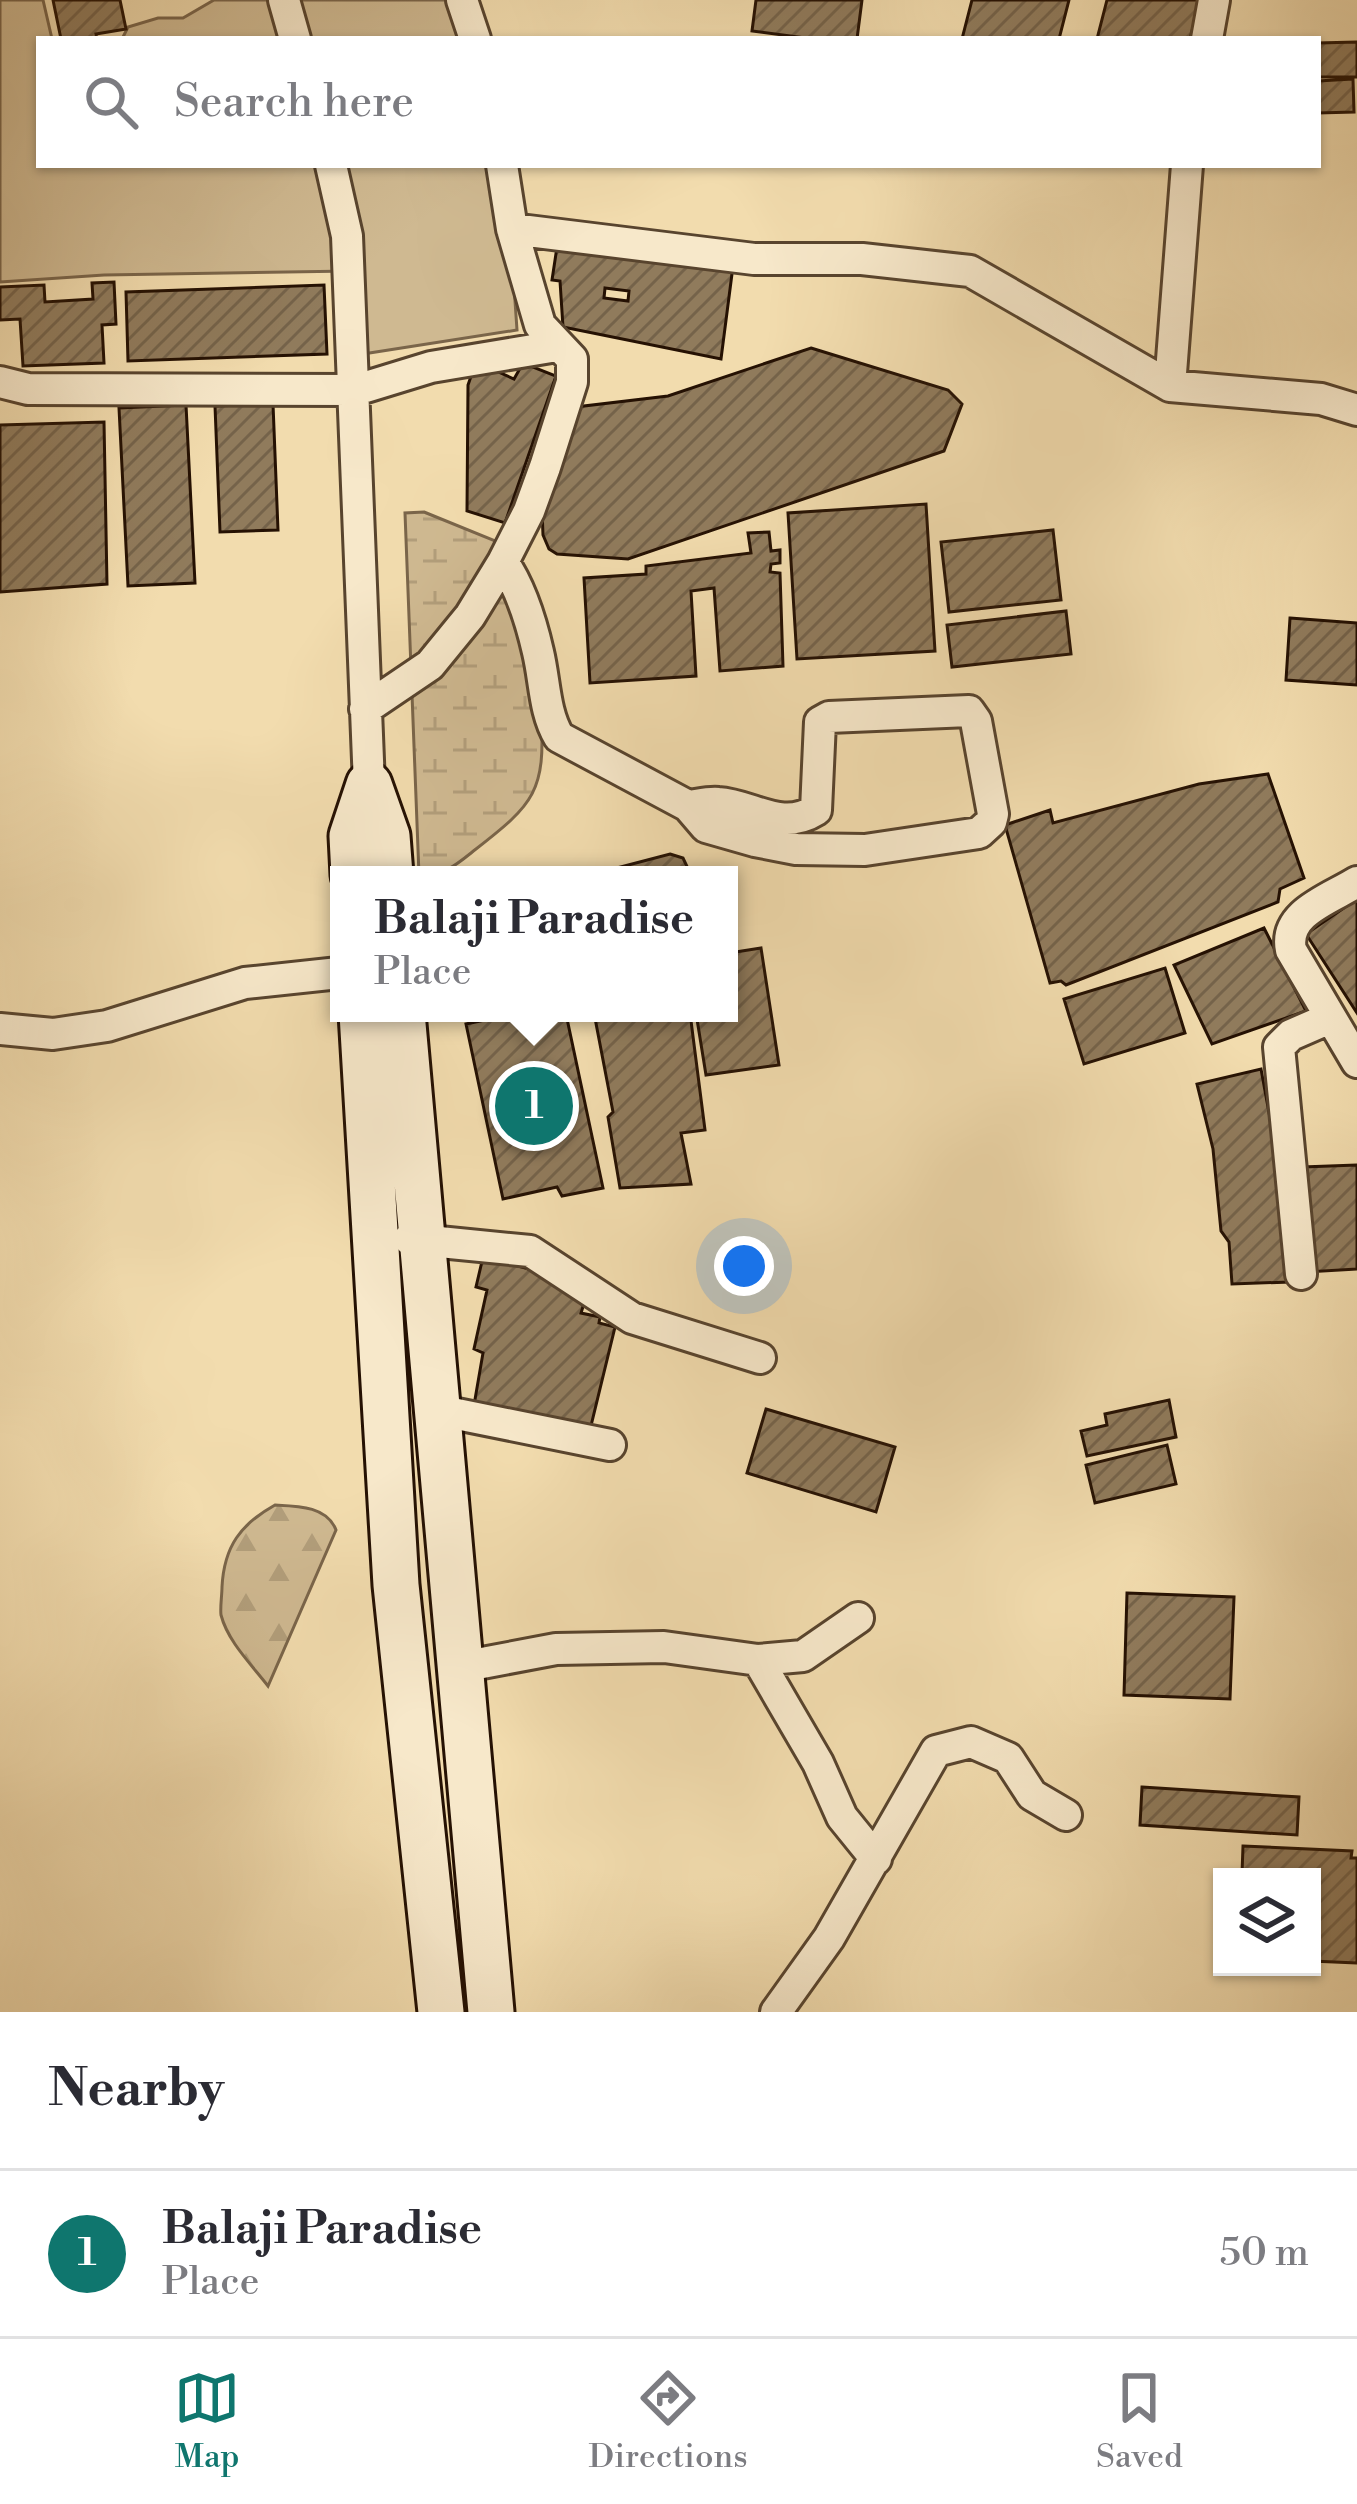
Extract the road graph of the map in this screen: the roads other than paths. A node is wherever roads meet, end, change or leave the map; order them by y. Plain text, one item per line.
1 (284, 0) edge
2 (462, 0) edge
3 (1214, 0) edge
4 (294, 36) edge
5 (474, 36) edge
6 (1208, 36) edge
7 (332, 168) edge
8 (502, 168) edge
9 (1187, 168) edge
10 (512, 229) junction
11 (557, 346) junction
12 (0, 382) edge
13 (1170, 386) junction
14 (356, 390) junction
15 (1357, 410) edge
16 (503, 562) junction
17 (365, 709) junction
18 (369, 785) junction
19 (688, 806) junction
20 (354, 866) edge
21 (389, 866) edge
22 (1357, 882) edge
23 (330, 974) edge
24 (1330, 1018) junction
25 (362, 1022) edge
26 (403, 1022) edge
27 (0, 1029) edge
28 (1357, 1062) edge
29 (374, 1237) junction
30 (421, 1239) junction
31 (1301, 1274) dead end
32 (760, 1358) dead end
33 (437, 1410) junction
34 (610, 1445) dead end
35 (858, 1618) dead end
36 (758, 1660) junction
37 (460, 1666) junction
38 (1066, 1815) dead end
39 (876, 1859) junction
40 (441, 2012) edge
41 (491, 2012) edge
42 (776, 2012) edge

1 - 4 street
2 - 5 street
3 - 6 street
7 - 14 street
8 - 10 street
9 - 13 street
10 - 11 street
10 - 13 street
11 - 14 street
11 - 16 street
12 - 14 street
13 - 15 street
14 - 17 street
16 - 17 street
16 - 19 street
17 - 18 street
18 - 20 street
18 - 21 street
19 - 19 street
22 - 24 street
23 - 27 street
24 - 28 street
24 - 31 street
25 - 29 street
26 - 30 street
29 - 30 street
29 - 40 street
30 - 32 street
30 - 33 street
33 - 34 street
33 - 37 street
35 - 36 street
36 - 37 street
36 - 39 street
37 - 41 street
38 - 39 street
39 - 42 street

